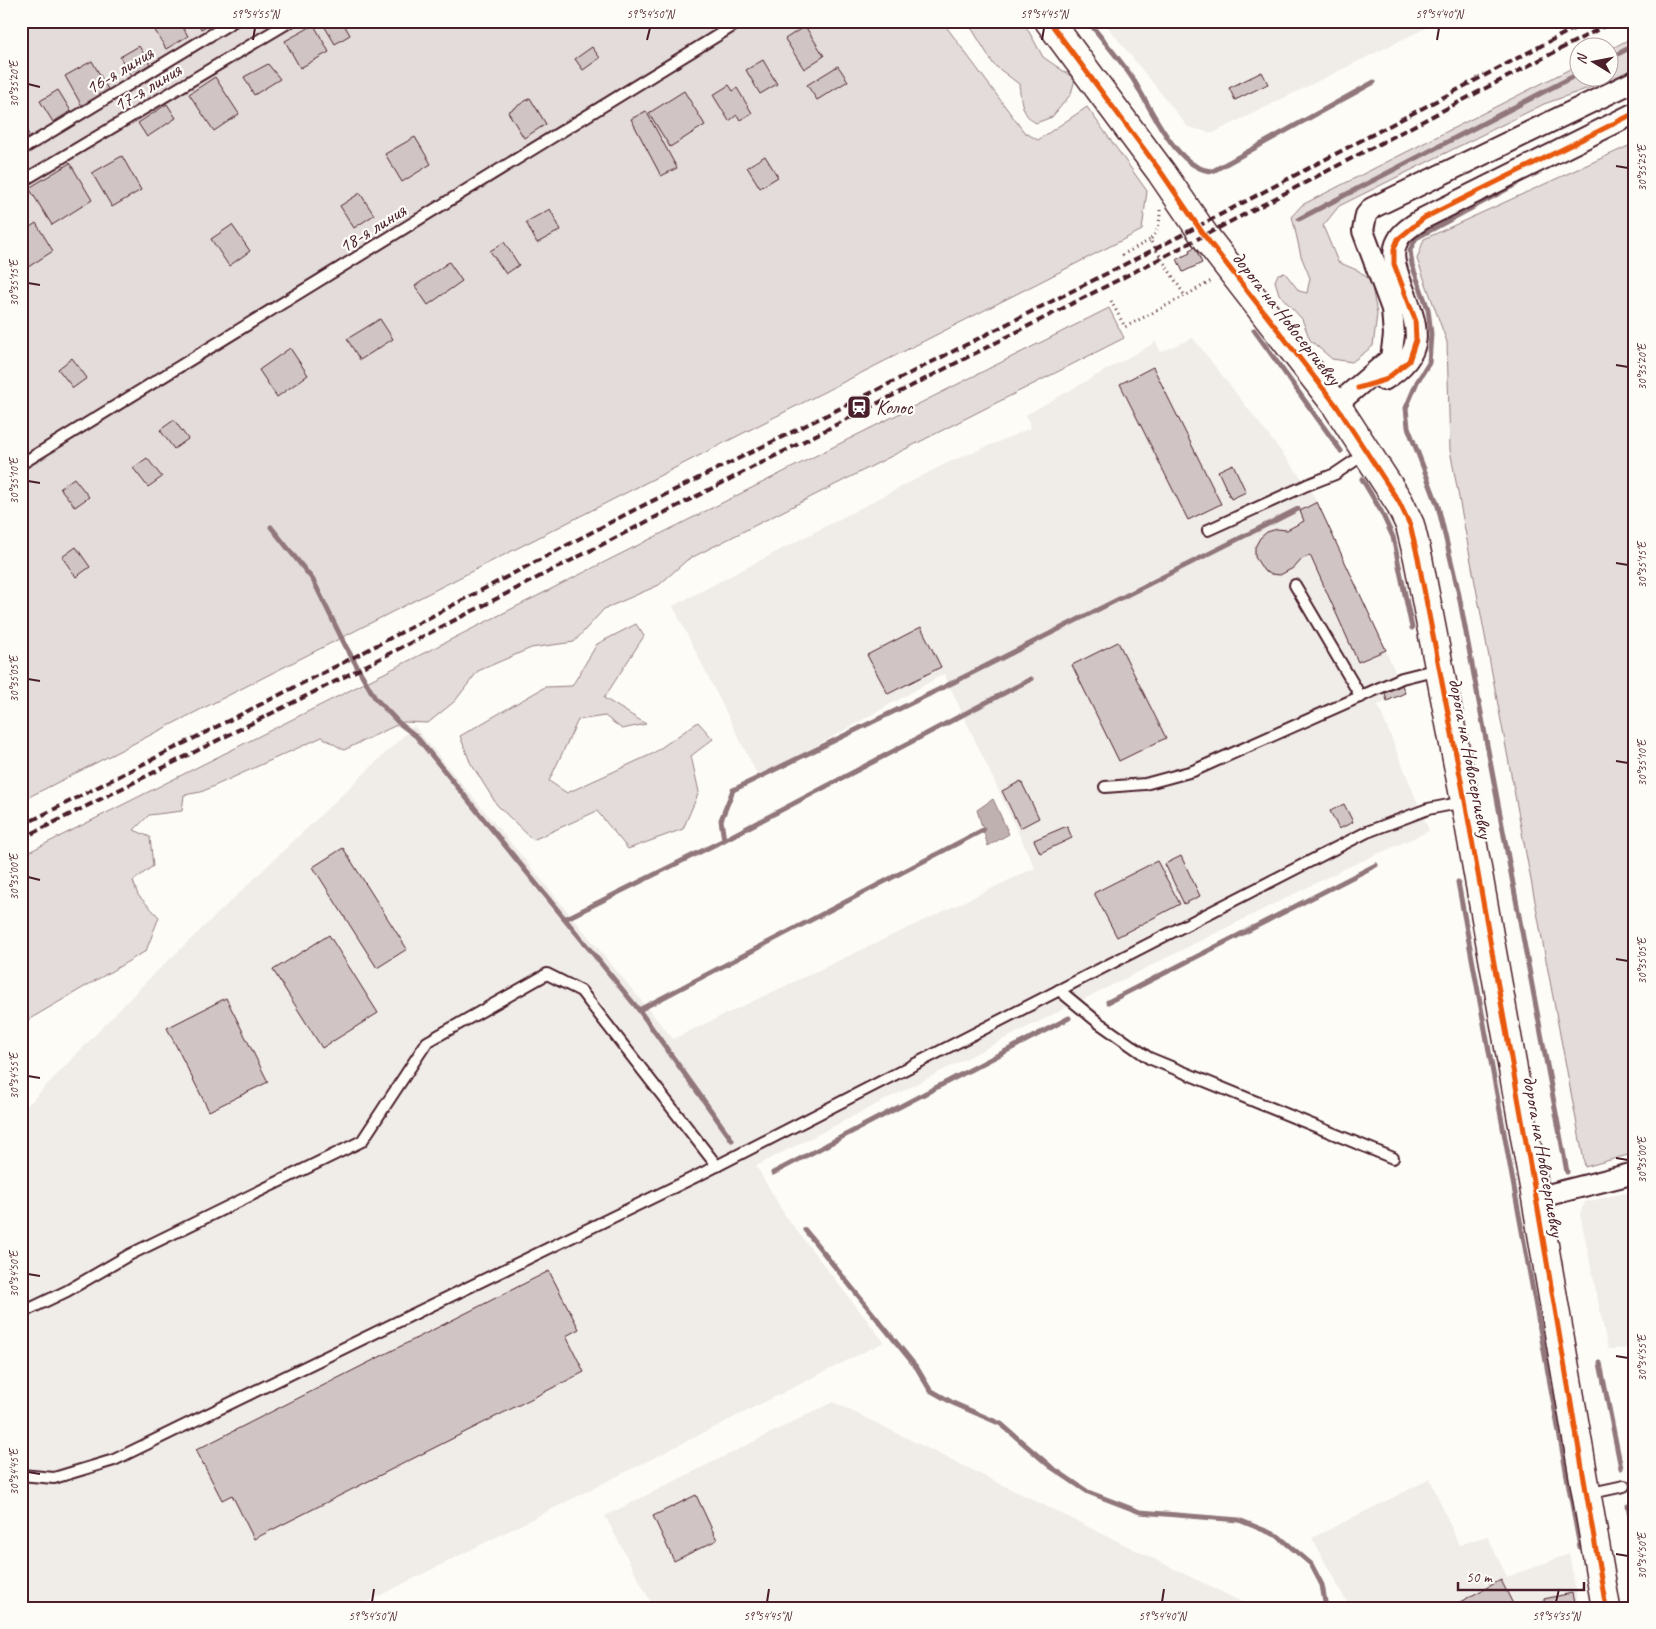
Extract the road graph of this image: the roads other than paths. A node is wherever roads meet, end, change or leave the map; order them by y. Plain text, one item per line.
1 (234, 21) edge
2 (291, 21) edge
3 (742, 21) edge
4 (1050, 21) edge
5 (1635, 81) edge
6 (1635, 114) edge
7 (21, 150) edge
8 (21, 182) edge
9 (1358, 388) junction
10 (1336, 405) junction
11 (1367, 453) junction
12 (21, 464) edge
13 (1208, 530) dead end
14 (1295, 585) dead end
15 (1439, 669) junction
16 (1362, 697) junction
17 (1106, 787) dead end
18 (1465, 802) junction
19 (1059, 990) junction
20 (1393, 1158) dead end
21 (717, 1166) junction
22 (1635, 1173) edge
23 (1536, 1198) junction
24 (21, 1313) edge
25 (21, 1475) edge
26 (1624, 1486) dead end
27 (1586, 1494) junction
28 (1606, 1608) edge

1 - 7 lane, 16-я линия
2 - 8 lane, 17-я линия
3 - 12 lane, 18-я линия
4 - 10 street, дорога на Новосергиевку
5 - 9 street
6 - 9 street
9 - 10 street
10 - 11 street, дорога на Новосергиевку
11 - 13 lane
11 - 15 street, дорога на Новосергиевку
14 - 16 lane
15 - 16 lane
15 - 18 street, дорога на Новосергиевку
16 - 17 lane
18 - 19 lane
18 - 23 street, дорога на Новосергиевку
19 - 20 lane
19 - 21 lane
21 - 24 lane
21 - 25 lane
22 - 23 street
23 - 27 street, дорога на Новосергиевку
26 - 27 lane
27 - 28 street, дорога на Новосергиевку

